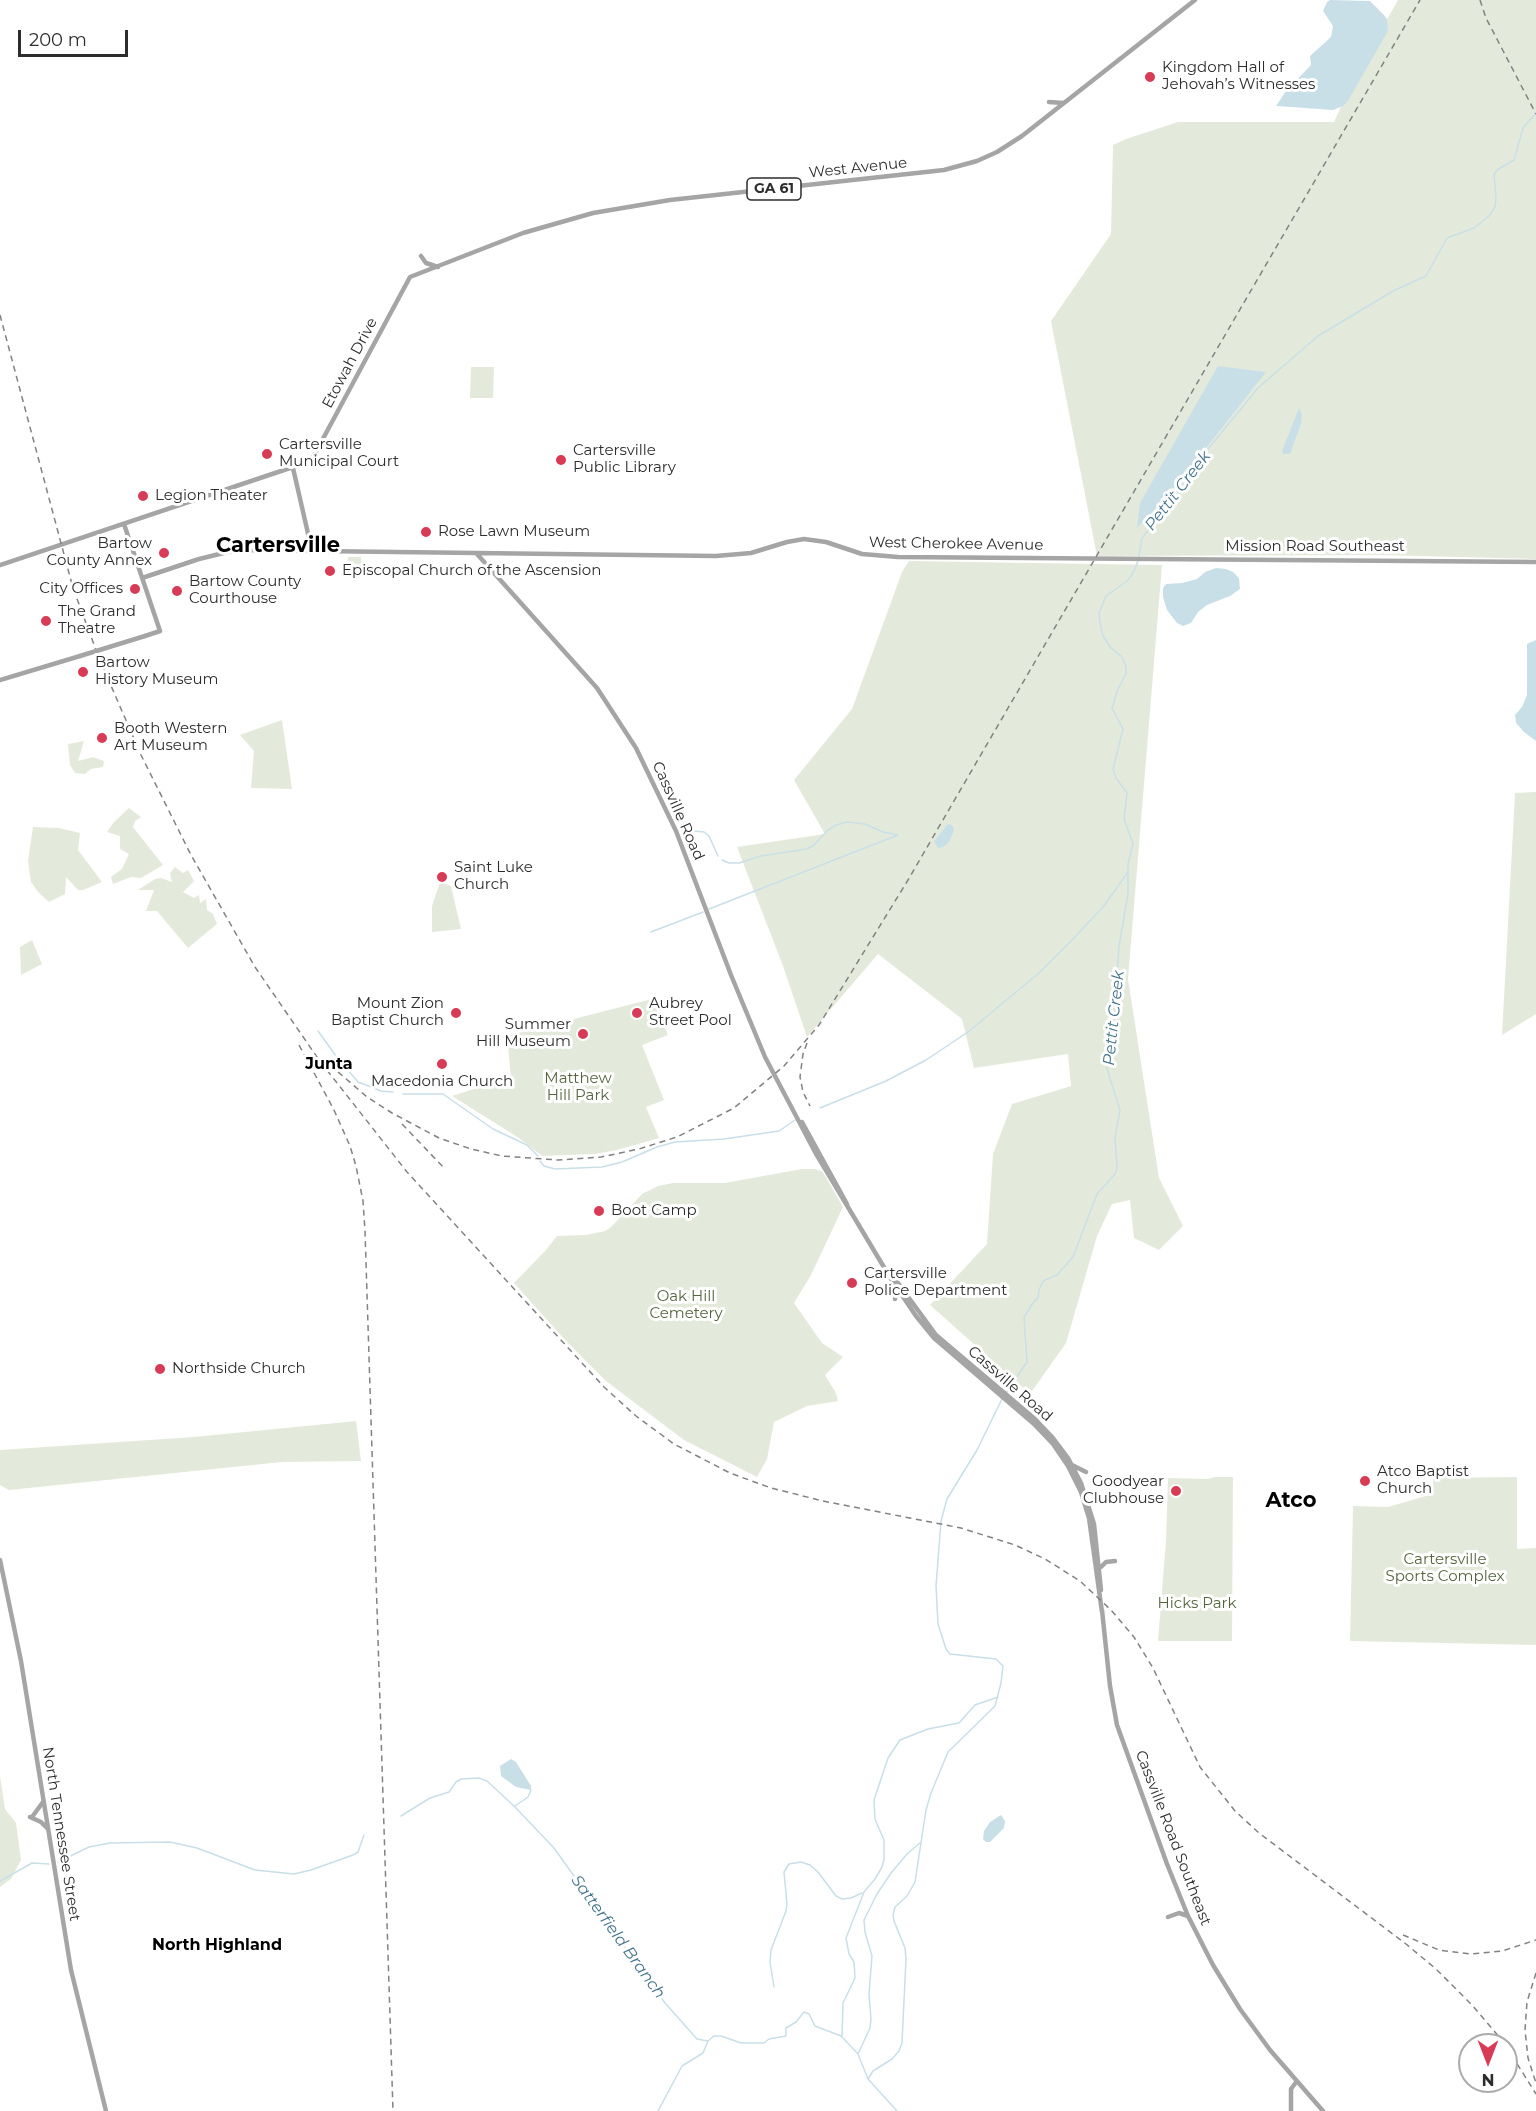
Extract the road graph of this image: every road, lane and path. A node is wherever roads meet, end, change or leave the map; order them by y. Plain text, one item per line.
1 (1196, 0) edge
2 (1049, 102) dead end
3 (1066, 102) junction
4 (421, 256) dead end
5 (438, 267) junction
6 (410, 277) joint
7 (293, 468) junction
8 (124, 524) junction
9 (312, 551) junction
10 (477, 554) junction
11 (491, 554) junction
12 (1094, 558) joint
13 (1536, 562) edge
14 (0, 566) edge
15 (488, 567) junction
16 (142, 578) junction
17 (0, 680) edge
18 (880, 1261) junction
19 (896, 1286) junction
20 (895, 1299) dead end
21 (994, 1387) junction
22 (1028, 1415) junction
23 (1072, 1465) junction
24 (1081, 1483) junction
25 (0, 1560) edge
26 (1115, 1561) dead end
27 (1100, 1570) junction
28 (1102, 1612) junction
29 (1125, 1748) joint
30 (44, 1799) junction
31 (49, 1830) junction
32 (1188, 1916) junction
33 (1168, 1917) dead end
34 (1289, 2072) junction
35 (1297, 2081) junction
36 (1291, 2089) junction
37 (106, 2111) edge
38 (1291, 2111) edge
39 (1323, 2111) edge

1 - 3 main road, West Avenue / GA 61
2 - 3 main road
3 - 5 main road, West Avenue / GA 61
4 - 5 main road
5 - 6 main road, West Avenue / GA 61
6 - 7 main road, Etowah Drive / GA 61
7 - 8 main road, GA 61
7 - 9 main road
8 - 14 main road, GA 61
8 - 16 main road
9 - 10 main road, West Cherokee Avenue
9 - 16 main road, West Cherokee Avenue
10 - 11 main road, West Cherokee Avenue
10 - 15 main road, Cassville Road
11 - 12 main road, West Cherokee Avenue
11 - 15 main road
12 - 13 main road, Mission Road Southeast
15 - 18 main road, Cassville Road
16 - 17 main road, bridge
18 - 19 main road, Cassville Road
18 - 21 main road, Cassville Road
19 - 20 main road
19 - 21 main road, Cassville Road
21 - 22 main road, Cassville Road
22 - 23 main road, Cassville Road
22 - 28 main road, Cassville Road
23 - 24 main road, Cassville Road
23 - 24 main road
24 - 27 main road, Cassville Road
25 - 30 main road, North Tennessee Street
26 - 27 main road
27 - 28 main road, Cassville Road
28 - 29 main road, Cassville Road
29 - 32 main road, Cassville Road Southeast
30 - 31 main road, North Tennessee Street
30 - 31 main road
31 - 37 main road, North Tennessee Street
32 - 33 main road
32 - 34 main road, Cassville Road Southeast
34 - 35 main road, Cassville Road Southeast
34 - 36 main road
35 - 36 main road
35 - 39 main road, Cassville Road Southeast
36 - 38 main road

